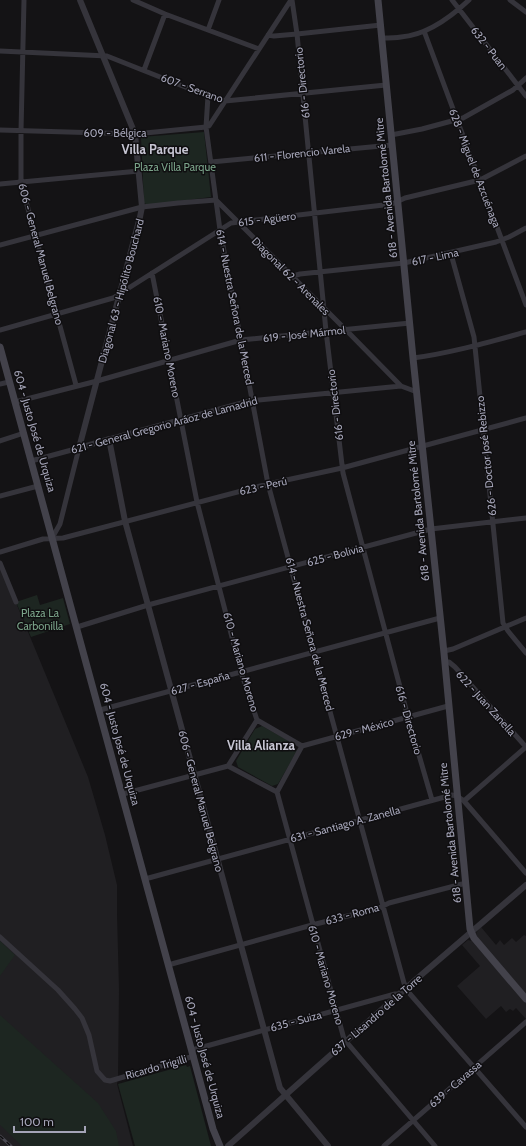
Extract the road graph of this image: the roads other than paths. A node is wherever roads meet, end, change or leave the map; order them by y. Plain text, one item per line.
1 (24, 0) edge
2 (80, 0) edge
3 (133, 0) edge
4 (219, 0) edge
5 (291, 0) edge
6 (378, 0) edge
7 (452, 0) edge
8 (469, 0) edge
9 (510, 0) edge
10 (459, 9) junction
11 (526, 12) edge
12 (166, 14) junction
13 (381, 25) junction
14 (208, 30) junction
15 (424, 31) junction
16 (297, 34) junction
17 (268, 35) junction
18 (382, 38) junction
19 (259, 49) junction
20 (0, 51) edge
21 (23, 52) junction
22 (103, 55) junction
23 (144, 70) junction
24 (526, 78) edge
25 (386, 85) junction
26 (518, 86) junction
27 (303, 94) junction
28 (208, 96) junction
29 (526, 96) edge
30 (225, 101) junction
31 (458, 120) junction
32 (206, 127) junction
33 (0, 130) edge
34 (21, 131) junction
35 (135, 134) junction
36 (391, 135) junction
37 (392, 145) junction
38 (309, 152) junction
39 (526, 156) edge
40 (211, 162) junction
41 (139, 171) junction
42 (480, 180) junction
43 (21, 183) junction
44 (0, 184) edge
45 (216, 200) junction
46 (399, 202) junction
47 (142, 207) junction
48 (315, 213) junction
49 (236, 222) junction
50 (526, 228) edge
51 (220, 230) junction
52 (35, 236) junction
53 (503, 240) junction
54 (0, 245) edge
55 (451, 254) junction
56 (404, 263) junction
57 (321, 272) junction
58 (152, 273) junction
59 (293, 276) junction
60 (119, 296) junction
61 (526, 305) edge
62 (324, 308) junction
63 (57, 313) junction
64 (410, 323) junction
65 (0, 330) edge
66 (346, 330) junction
67 (326, 331) junction
68 (526, 332) edge
69 (241, 340) junction
70 (475, 346) junction
71 (0, 347) edge
72 (413, 358) junction
73 (170, 360) junction
74 (97, 381) junction
75 (9, 382) junction
76 (0, 384) edge
77 (76, 385) junction
78 (401, 386) junction
79 (332, 392) junction
80 (417, 392) junction
81 (253, 400) junction
82 (15, 402) junction
83 (526, 418) edge
84 (181, 420) junction
85 (483, 430) junction
86 (24, 433) junction
87 (109, 439) junction
88 (0, 441) edge
89 (422, 446) junction
90 (79, 448) junction
91 (31, 461) junction
92 (342, 468) junction
93 (268, 484) junction
94 (38, 486) junction
95 (0, 496) edge
96 (197, 502) junction
97 (526, 518) edge
98 (125, 521) junction
99 (492, 522) junction
100 (431, 529) junction
101 (52, 538) junction
102 (363, 547) junction
103 (0, 552) edge
104 (0, 563) edge
105 (291, 566) junction
106 (220, 586) junction
107 (16, 602) dead end
108 (148, 605) junction
109 (440, 618) junction
110 (526, 618) edge
111 (77, 627) junction
112 (504, 627) junction
113 (385, 632) junction
114 (444, 651) junction
115 (315, 652) junction
116 (526, 653) edge
117 (445, 662) junction
118 (241, 672) junction
119 (171, 692) junction
120 (448, 706) junction
121 (100, 710) junction
122 (408, 717) junction
123 (257, 720) junction
124 (338, 737) junction
125 (302, 746) junction
126 (526, 747) edge
127 (228, 766) junction
128 (194, 775) junction
129 (277, 792) junction
130 (123, 794) junction
131 (457, 796) junction
132 (432, 800) junction
133 (464, 801) junction
134 (361, 821) junction
135 (289, 839) junction
136 (217, 859) junction
137 (526, 873) edge
138 (146, 879) junction
139 (466, 883) junction
140 (526, 885) edge
141 (384, 906) junction
142 (312, 925) junction
143 (471, 933) junction
144 (0, 937) edge
145 (240, 945) junction
146 (168, 965) junction
147 (406, 988) junction
148 (401, 994) junction
149 (526, 999) edge
150 (336, 1010) junction
151 (526, 1022) edge
152 (264, 1030) junction
153 (346, 1042) junction
154 (193, 1053) junction
155 (474, 1067) junction
156 (284, 1095) junction
157 (413, 1121) junction
158 (526, 1127) edge
159 (213, 1129) junction
160 (216, 1146) edge
161 (220, 1146) edge
162 (228, 1146) edge
163 (328, 1146) edge
164 (384, 1146) edge
165 (435, 1146) edge

1 - 21 street, 606 - General Manuel Belgrano
2 - 22 street, Diagonal 63 - Hipólito Bouchard
3 - 12 street
4 - 14 street
5 - 16 street, 616 - Directorio
5 - 17 street
6 - 13 main road, 618 - Avenida Bartolomé Mitre
7 - 10 street, 632 - Puan
8 - 10 street
9 - 11 street
10 - 15 street
10 - 26 street, 632 - Puan
12 - 14 street
12 - 23 street
13 - 16 street
13 - 18 main road, 618 - Avenida Bartolomé Mitre
14 - 19 street
15 - 18 street
15 - 31 street, 628 - Miguel de Azcuénaga
16 - 17 street
16 - 27 street, 616 - Directorio
17 - 19 street
18 - 25 main road, 618 - Avenida Bartolomé Mitre
19 - 30 street
20 - 21 street, 607 - Serrano
21 - 22 street, 607 - Serrano
21 - 34 street, 606 - General Manuel Belgrano
22 - 23 street, 607 - Serrano
22 - 35 street, Diagonal 63 - Hipólito Bouchard
23 - 28 street, 607 - Serrano
24 - 26 street
25 - 27 street, 607 - Serrano
25 - 36 main road, 618 - Avenida Bartolomé Mitre
26 - 29 street, 632 - Puan
26 - 31 street
27 - 30 street, 607 - Serrano
27 - 38 street, 616 - Directorio
28 - 30 street, 607 - Serrano
28 - 32 street, 614 - Nuestra Señora de la Merced
30 - 32 street
31 - 36 street
31 - 42 street, 628 - Miguel de Azcuénaga
32 - 35 street, 609 - Bélgica
32 - 40 street, 614 - Nuestra Señora de la Merced
33 - 34 street, 609 - Bélgica
34 - 35 street, 609 - Bélgica
34 - 43 street, 606 - General Manuel Belgrano
35 - 41 street, Diagonal 63 - Hipólito Bouchard
36 - 37 main road, 618 - Avenida Bartolomé Mitre
37 - 38 street, 611 - Florencio Varela
37 - 46 main road, 618 - Avenida Bartolomé Mitre
38 - 40 street, 611 - Florencio Varela
38 - 48 street, 616 - Directorio
39 - 42 street, 615 - Agüero
40 - 45 street, 614 - Nuestra Señora de la Merced
41 - 43 street
41 - 47 street, Diagonal 63 - Hipólito Bouchard
42 - 46 street, 615 - Agüero
42 - 53 street, 628 - Miguel de Azcuénaga
43 - 44 street
43 - 52 street, 606 - General Manuel Belgrano
45 - 47 street
45 - 49 street, Diagonal 62 - Arenales
45 - 51 street, 614 - Nuestra Señora de la Merced
46 - 48 street, 615 - Agüero
46 - 56 main road, 618 - Avenida Bartolomé Mitre
47 - 52 street
47 - 60 street, Diagonal 63 - Hipólito Bouchard
48 - 49 street, 615 - Agüero
48 - 57 street, 616 - Directorio
49 - 51 street, 615 - Agüero
49 - 59 street, Diagonal 62 - Arenales
50 - 53 street, 617 - Lima
51 - 58 street, 615 - Agüero
51 - 69 street, 614 - Nuestra Señora de la Merced
52 - 54 street
52 - 63 street, 606 - General Manuel Belgrano
53 - 55 street, 617 - Lima
53 - 61 street, 628 - Miguel de Azcuénaga
55 - 56 street, 617 - Lima
55 - 70 street, 626 - Doctor José Rebizzo
56 - 57 street, 617 - Lima
56 - 64 main road, 618 - Avenida Bartolomé Mitre
57 - 59 street, 617 - Lima
57 - 62 street, 616 - Directorio
58 - 60 street, 615 - Agüero
58 - 73 street, 610 - Mariano Moreno
59 - 62 street, Diagonal 62 - Arenales
60 - 63 street, 615 - Agüero
60 - 74 street, Diagonal 63 - Hipólito Bouchard
62 - 66 street, Diagonal 62 - Arenales
62 - 67 street, 616 - Directorio
63 - 65 street, 615 - Agüero
63 - 77 street, 606 - General Manuel Belgrano
64 - 66 street, 619 - José Mármol
64 - 72 main road, 618 - Avenida Bartolomé Mitre
66 - 67 street, 619 - José Mármol
66 - 78 street, Diagonal 62 - Arenales
67 - 69 street, 619 - José Mármol
67 - 79 street, 616 - Directorio
68 - 70 street
69 - 73 street, 619 - José Mármol
69 - 81 street, 614 - Nuestra Señora de la Merced
70 - 72 street
70 - 85 street, 626 - Doctor José Rebizzo
71 - 75 main road, 604 - Justo José de Urquiza
72 - 80 main road, 618 - Avenida Bartolomé Mitre
73 - 74 street, 619 - José Mármol
73 - 84 street, 610 - Mariano Moreno
74 - 77 street, 619 - José Mármol
74 - 90 street, Diagonal 63 - Hipólito Bouchard
75 - 76 street
75 - 82 main road, 604 - Justo José de Urquiza
77 - 82 street, 619 - José Mármol
78 - 79 street, 621 - General Gregorio Aráoz de Lamadrid
78 - 80 street, 621 - General Gregorio Aráoz de Lamadrid
79 - 81 street, 621 - General Gregorio Aráoz de Lamadrid
79 - 92 street, 616 - Directorio
80 - 89 main road, 618 - Avenida Bartolomé Mitre
81 - 84 street, 621 - General Gregorio Aráoz de Lamadrid
81 - 93 street, 614 - Nuestra Señora de la Merced
82 - 86 main road, 604 - Justo José de Urquiza
83 - 85 street, 623 - Perú
84 - 87 street, 621 - General Gregorio Aráoz de Lamadrid
84 - 96 street, 610 - Mariano Moreno
85 - 89 street, 623 - Perú
85 - 99 street, 626 - Doctor José Rebizzo
86 - 88 street
86 - 91 main road, 604 - Justo José de Urquiza
87 - 90 street, 621 - General Gregorio Aráoz de Lamadrid
87 - 98 street, 606 - General Manuel Belgrano
89 - 92 street, 623 - Perú
89 - 100 main road, 618 - Avenida Bartolomé Mitre
90 - 91 street, 621 - General Gregorio Aráoz de Lamadrid
90 - 101 street, Diagonal 63 - Hipólito Bouchard
91 - 94 main road, 604 - Justo José de Urquiza
92 - 93 street, 623 - Perú
92 - 102 street, 616 - Directorio
93 - 96 street, 623 - Perú
93 - 105 street, 614 - Nuestra Señora de la Merced
94 - 95 street
94 - 101 main road, 604 - Justo José de Urquiza
96 - 98 street, 623 - Perú
96 - 106 street, 610 - Mariano Moreno
97 - 99 street, 625 - Bolivia
98 - 101 street, 623 - Perú
98 - 108 street, 606 - General Manuel Belgrano
99 - 100 street, 625 - Bolivia
99 - 112 street, 626 - Doctor José Rebizzo
100 - 102 street, 625 - Bolivia
100 - 109 main road, 618 - Avenida Bartolomé Mitre
101 - 103 street, 623 - Perú
101 - 111 main road, 604 - Justo José de Urquiza
102 - 105 street, 625 - Bolivia
102 - 113 street, 616 - Directorio
104 - 107 street
105 - 106 street, 625 - Bolivia
105 - 115 street, 614 - Nuestra Señora de la Merced
106 - 108 street, 625 - Bolivia
106 - 118 street, 610 - Mariano Moreno
108 - 111 street, 625 - Bolivia
108 - 119 street, 606 - General Manuel Belgrano
109 - 113 street, 627 - España
109 - 114 main road, 618 - Avenida Bartolomé Mitre
110 - 112 street
111 - 121 main road, 604 - Justo José de Urquiza
112 - 114 street
112 - 116 street
113 - 115 street, 627 - España
113 - 122 street, 616 - Directorio
114 - 117 main road, 618 - Avenida Bartolomé Mitre
115 - 118 street, 627 - España
115 - 124 street, 614 - Nuestra Señora de la Merced
117 - 120 main road, 618 - Avenida Bartolomé Mitre
117 - 126 street, 622 - Juan Zanella
118 - 119 street, 627 - España
118 - 123 street, 610 - Mariano Moreno
119 - 121 street, 627 - España
119 - 128 street, 606 - General Manuel Belgrano
120 - 122 street, 629 - México
120 - 131 main road, 618 - Avenida Bartolomé Mitre
121 - 130 main road, 604 - Justo José de Urquiza
122 - 124 street, 629 - México
122 - 132 street, 616 - Directorio
123 - 125 street
123 - 127 street, 610 - Mariano Moreno
124 - 125 street, 629 - México
124 - 134 street, 614 - Nuestra Señora de la Merced
125 - 129 street
126 - 133 street
127 - 128 street
127 - 129 street
128 - 130 street
128 - 136 street, 606 - General Manuel Belgrano
129 - 135 street, 610 - Mariano Moreno
130 - 138 main road, 604 - Justo José de Urquiza
131 - 132 street, 631 - Santiago A. Zanella
131 - 133 street
131 - 139 main road, 618 - Avenida Bartolomé Mitre
132 - 134 street, 631 - Santiago A. Zanella
133 - 137 street
134 - 135 street, 631 - Santiago A. Zanella
134 - 141 street, 614 - Nuestra Señora de la Merced
135 - 136 street, 631 - Santiago A. Zanella
135 - 142 street, 610 - Mariano Moreno
136 - 138 street, 631 - Santiago A. Zanella
136 - 145 street, 606 - General Manuel Belgrano
138 - 146 main road, 604 - Justo José de Urquiza
139 - 141 street, 633 - Roma
139 - 143 main road, 618 - Avenida Bartolomé Mitre
140 - 143 street, 637 - Lisandro de la Torre
141 - 142 street, 633 - Roma
141 - 147 street, 614 - Nuestra Señora de la Merced
142 - 145 street, 633 - Roma
142 - 150 street, 610 - Mariano Moreno
143 - 147 street, 637 - Lisandro de la Torre
143 - 149 main road
144 - 154 street, Ricardo Trigilli
145 - 146 street, 633 - Roma
145 - 152 street, 606 - General Manuel Belgrano
146 - 154 main road, 604 - Justo José de Urquiza
147 - 148 street, 637 - Lisandro de la Torre
147 - 155 street, 614 - Nuestra Señora de la Merced
148 - 150 street, 635 - Suiza
148 - 153 street, 637 - Lisandro de la Torre
150 - 152 street, 635 - Suiza
150 - 153 street, 610 - Mariano Moreno
151 - 155 street, 639 - Cavassa
152 - 154 street, 635 - Suiza
152 - 156 street, 606 - General Manuel Belgrano
153 - 156 street, 637 - Lisandro de la Torre
153 - 157 street, 610 - Mariano Moreno
154 - 159 main road, 604 - Justo José de Urquiza
155 - 157 street, 639 - Cavassa
155 - 158 street, 614 - Nuestra Señora de la Merced
156 - 162 street, 637 - Lisandro de la Torre
156 - 163 street, 606 - General Manuel Belgrano
157 - 164 street, 639 - Cavassa
157 - 165 street, 610 - Mariano Moreno
159 - 160 main road
159 - 161 main road, 604 - Justo José de Urquiza

